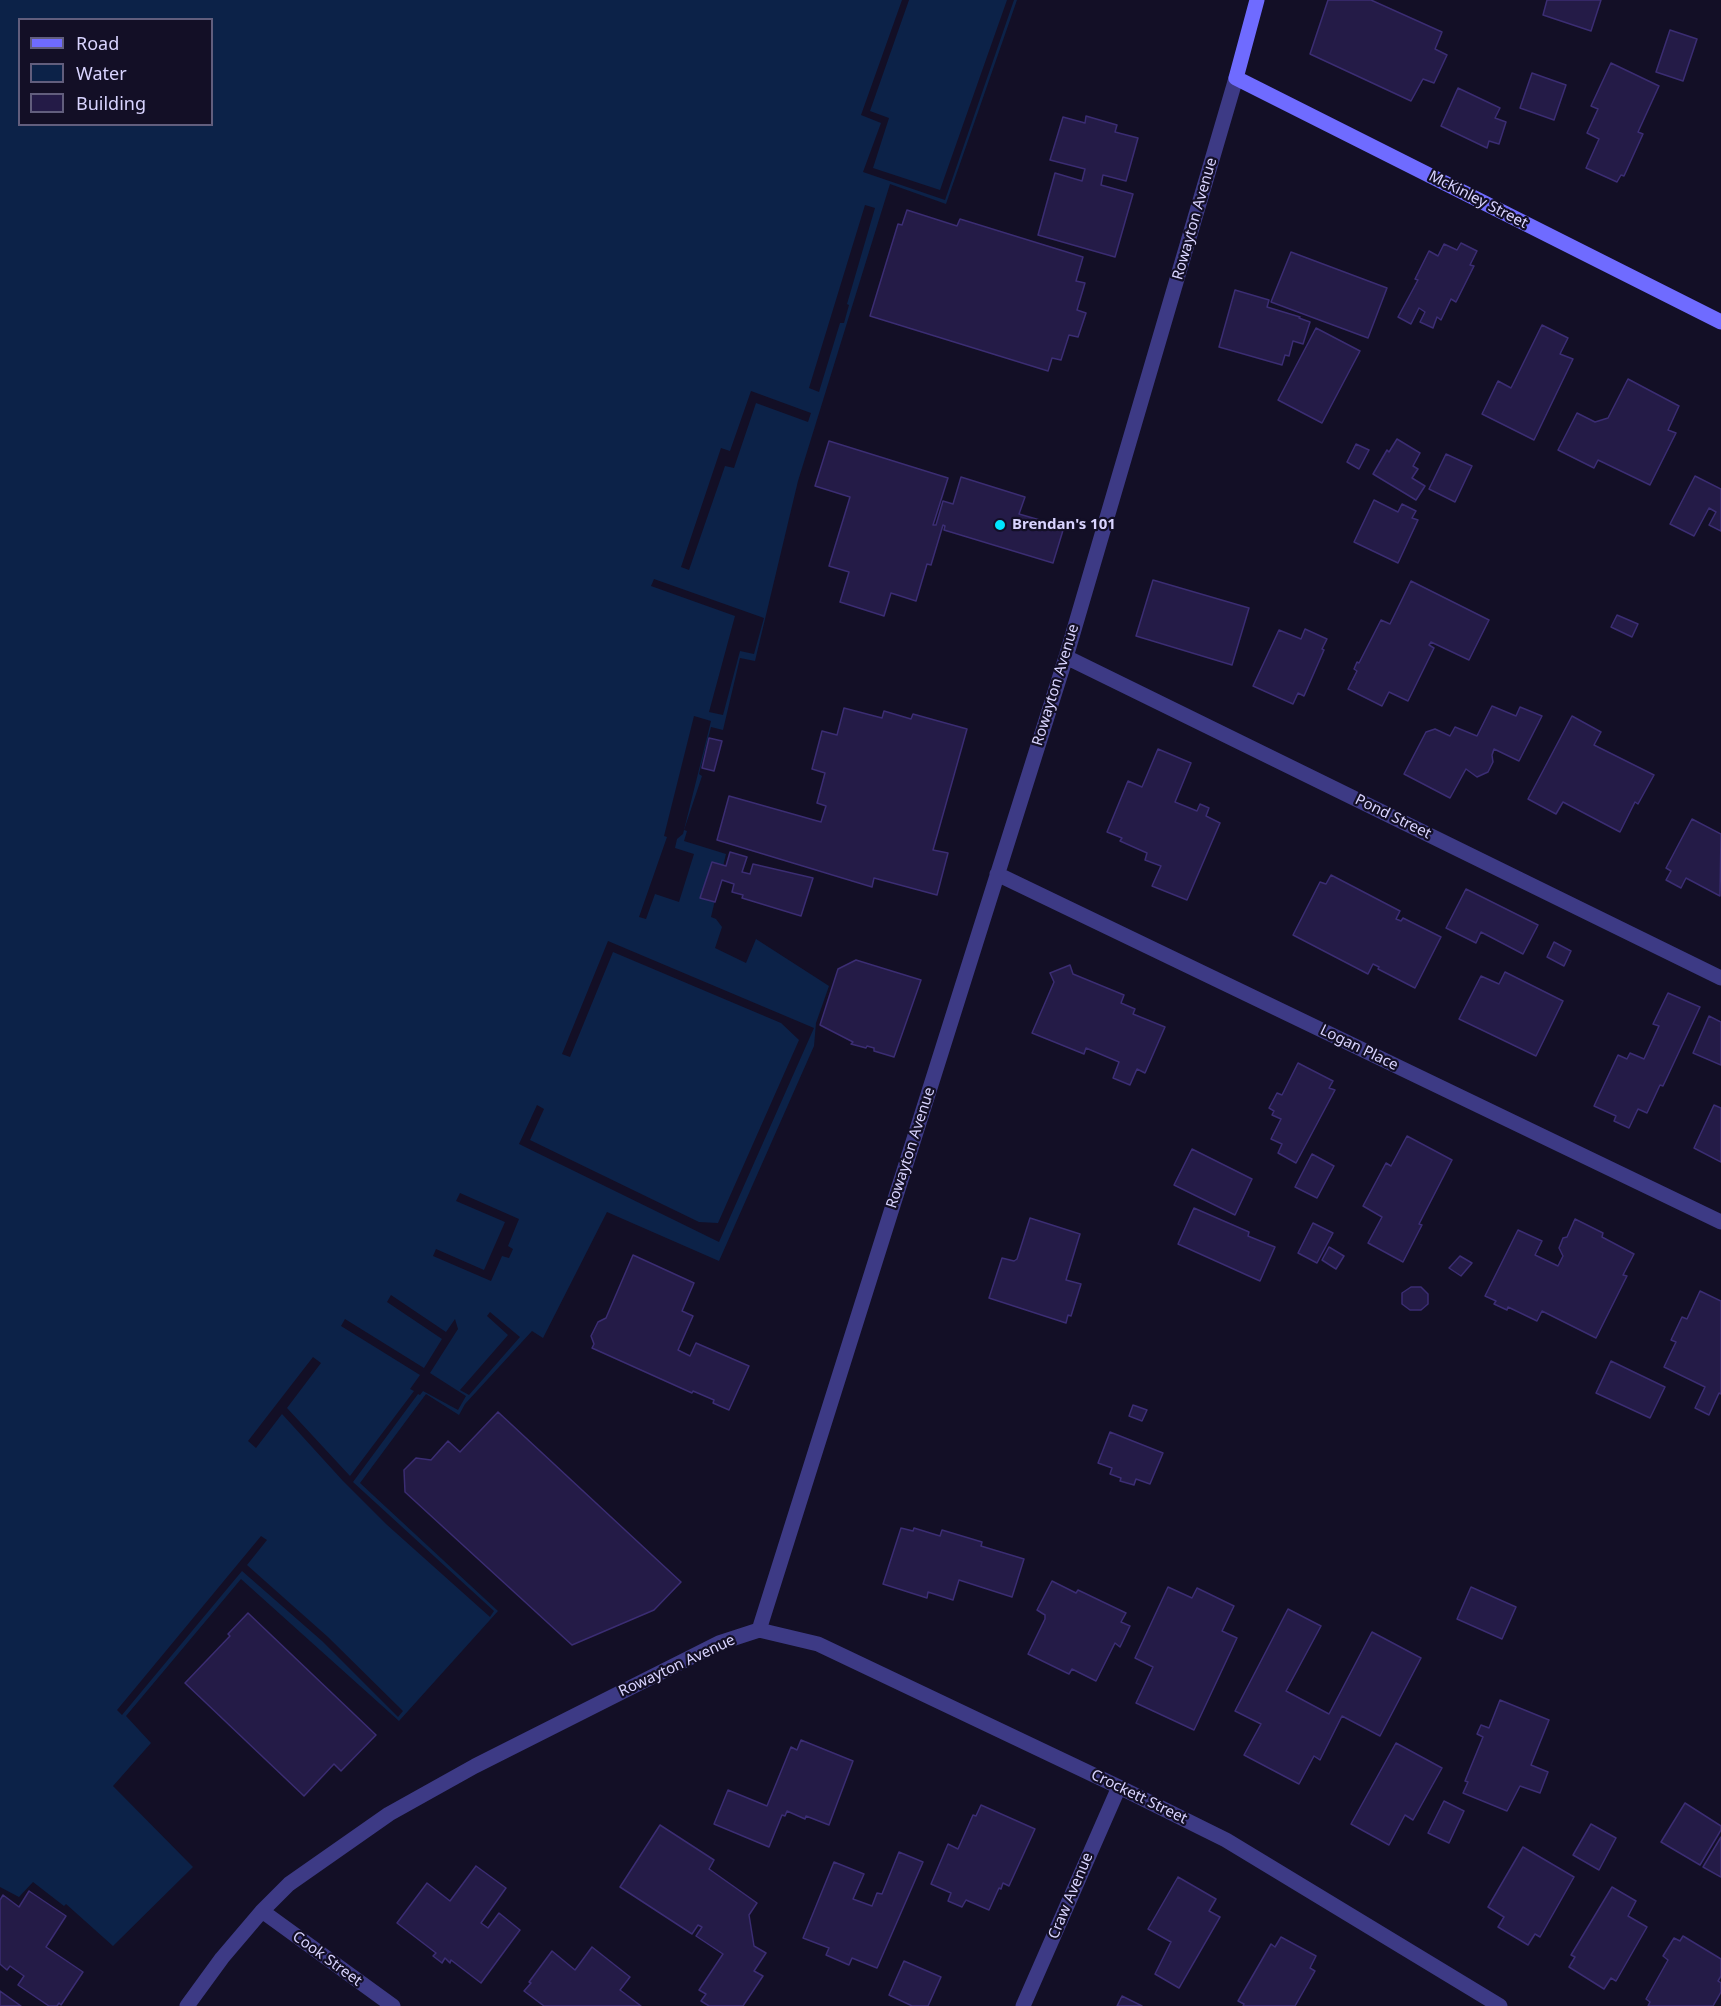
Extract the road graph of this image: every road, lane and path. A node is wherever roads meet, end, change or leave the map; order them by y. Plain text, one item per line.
1 (1257, 0) edge
2 (1236, 78) junction
3 (1721, 322) edge
4 (1066, 657) junction
5 (997, 874) junction
6 (1721, 978) edge
7 (1721, 1222) edge
8 (759, 1630) junction
9 (1119, 1787) junction
10 (262, 1911) junction
11 (188, 2006) edge
12 (393, 2006) edge
13 (1023, 2006) edge
14 (1500, 2006) edge

1 - 2 main road, Rowayton Avenue
2 - 3 main road, McKinley Street
2 - 4 street, Rowayton Avenue
4 - 5 street, Rowayton Avenue
4 - 6 street, Pond Street
5 - 7 street, Logan Place
5 - 8 street, Rowayton Avenue
8 - 9 street, Crockett Street
8 - 10 street, Rowayton Avenue
9 - 13 street, Craw Avenue
9 - 14 street, Crockett Street
10 - 11 street, Rowayton Avenue
10 - 12 street, Cook Street

